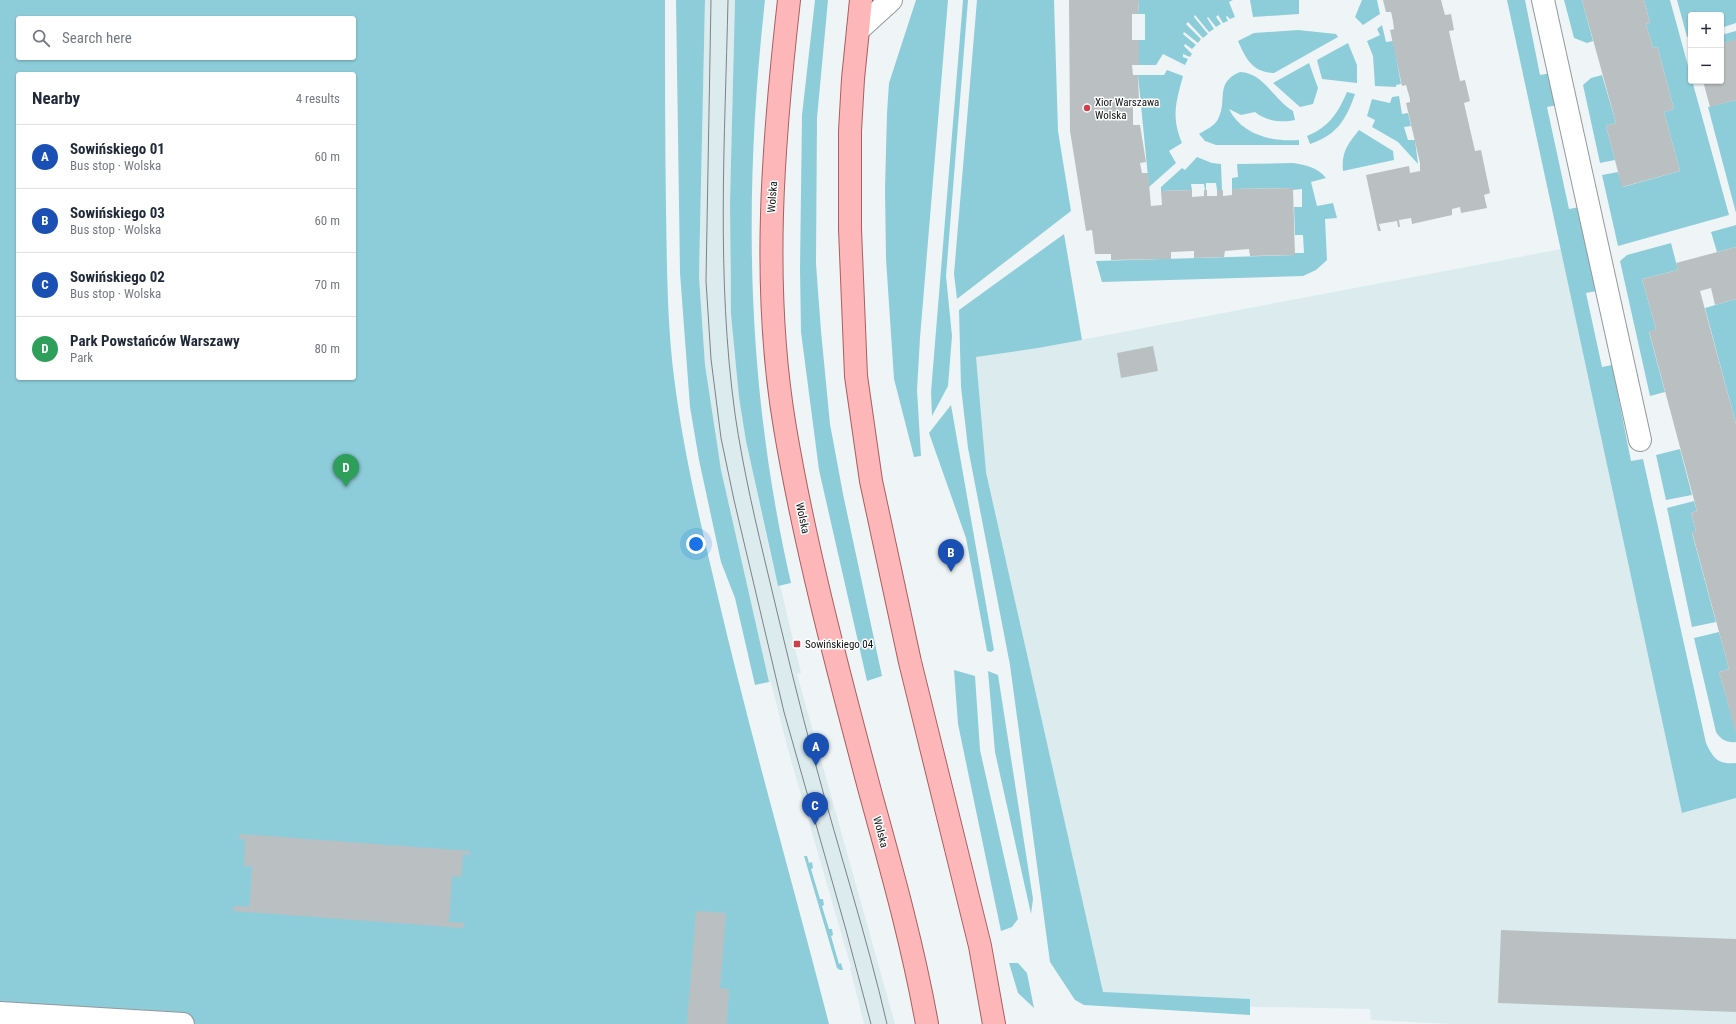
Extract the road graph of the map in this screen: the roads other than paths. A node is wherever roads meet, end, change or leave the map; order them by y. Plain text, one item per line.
1 (788, 0) edge
2 (861, 0) edge
3 (891, 0) edge
4 (1543, 0) edge
5 (858, 30) junction
6 (1640, 440) dead end
7 (0, 1014) edge
8 (183, 1024) edge
9 (927, 1024) edge
10 (994, 1024) edge

1 - 9 main road, Wolska
2 - 5 main road
3 - 5 street
4 - 6 street
5 - 10 main road
7 - 8 street

